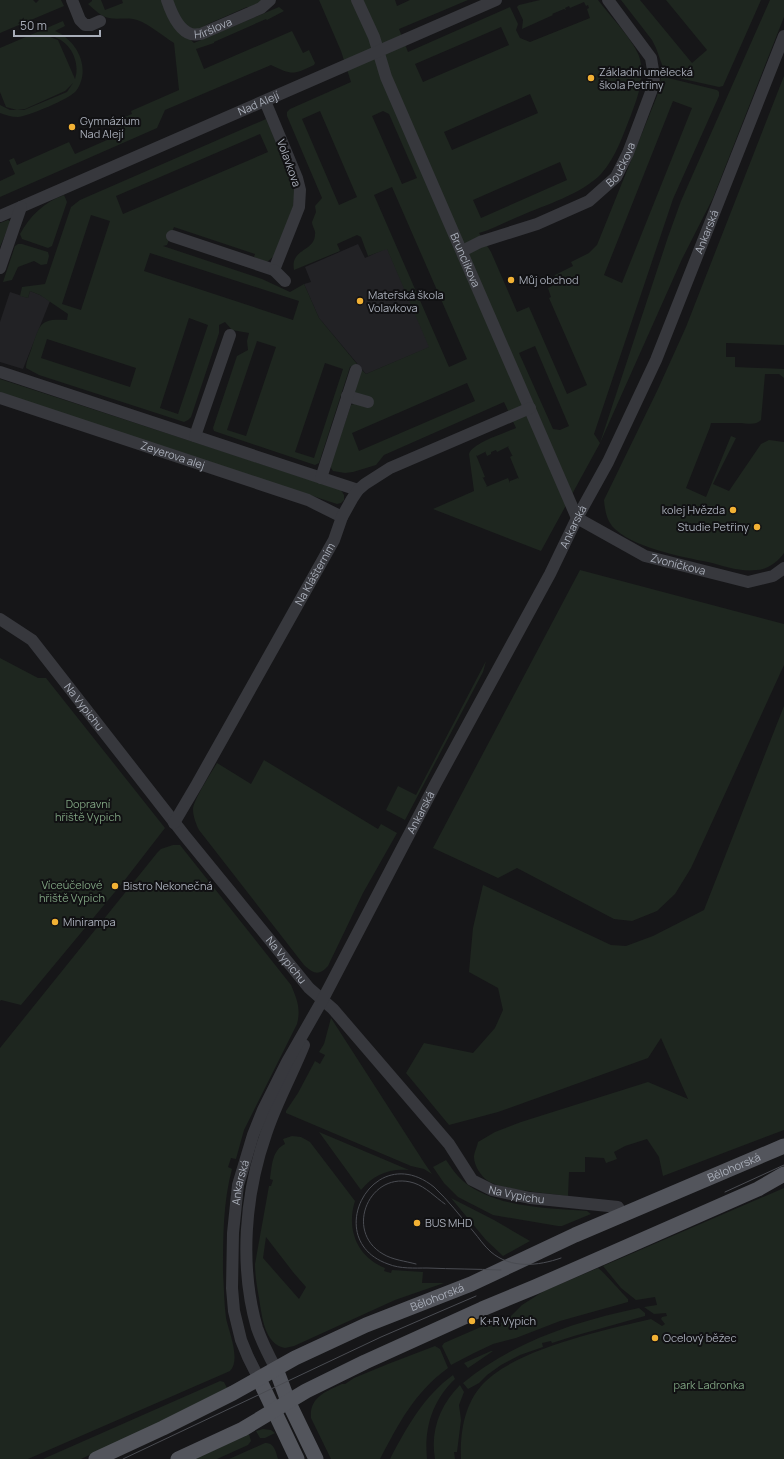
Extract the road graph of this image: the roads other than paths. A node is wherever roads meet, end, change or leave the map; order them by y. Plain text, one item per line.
1 (72, 0) edge
2 (167, 0) edge
3 (270, 0) edge
4 (357, 0) edge
5 (496, 0) edge
6 (608, 0) edge
7 (100, 21) dead end
8 (784, 36) edge
9 (378, 52) junction
10 (265, 101) junction
11 (21, 207) junction
12 (0, 216) edge
13 (172, 236) dead end
14 (462, 251) junction
15 (1, 261) edge
16 (274, 270) junction
17 (285, 281) dead end
18 (230, 335) dead end
19 (356, 370) dead end
20 (0, 372) edge
21 (347, 396) junction
22 (0, 398) edge
23 (368, 402) dead end
24 (530, 408) junction
25 (195, 436) junction
26 (321, 478) junction
27 (358, 490) junction
28 (342, 517) junction
29 (577, 518) junction
30 (784, 568) edge
31 (0, 619) edge
32 (174, 823) junction
33 (323, 999) junction
34 (784, 1146) edge
35 (784, 1174) edge
36 (622, 1215) junction
37 (276, 1369) junction
38 (258, 1379) junction
39 (288, 1401) junction
40 (273, 1410) junction
41 (96, 1459) edge
42 (178, 1459) edge
43 (297, 1459) edge
44 (316, 1459) edge

1 - 7 street
2 - 3 street, Hiršlova
4 - 9 street, Brunclíkova
5 - 9 street, Nad Alejí
6 - 14 street, Boučkova
8 - 29 street, Ankarská
9 - 10 street, Nad Alejí
9 - 14 street, Brunclíkova
10 - 11 street, Nad Alejí
10 - 16 street, Volavkova
11 - 12 street, Nad Alejí
11 - 15 street
13 - 16 street
14 - 24 street, Brunclíkova
16 - 17 street
18 - 25 street
19 - 21 street
20 - 25 street
21 - 23 street
21 - 26 street
22 - 28 street, Zeyerova alej
24 - 27 street, Na Klášterním
24 - 29 street, Brunclíkova
25 - 26 street
26 - 27 street
27 - 28 street, Na Klášterním
28 - 32 street, Na Klášterním
29 - 30 street, Zvoníčkova
29 - 33 street, Ankarská
31 - 32 street, Na Vypichu
32 - 33 street, Na Vypichu
33 - 36 street, Na Vypichu
33 - 37 street, Ankarská
33 - 38 street, Ankarská
34 - 36 main road, Bělohorská
35 - 39 main road
36 - 37 main road, Bělohorská
37 - 38 main road, Bělohorská
37 - 39 main road
38 - 40 main road
38 - 41 main road, Bělohorská
39 - 40 main road
39 - 44 main road
40 - 42 main road
40 - 43 main road

